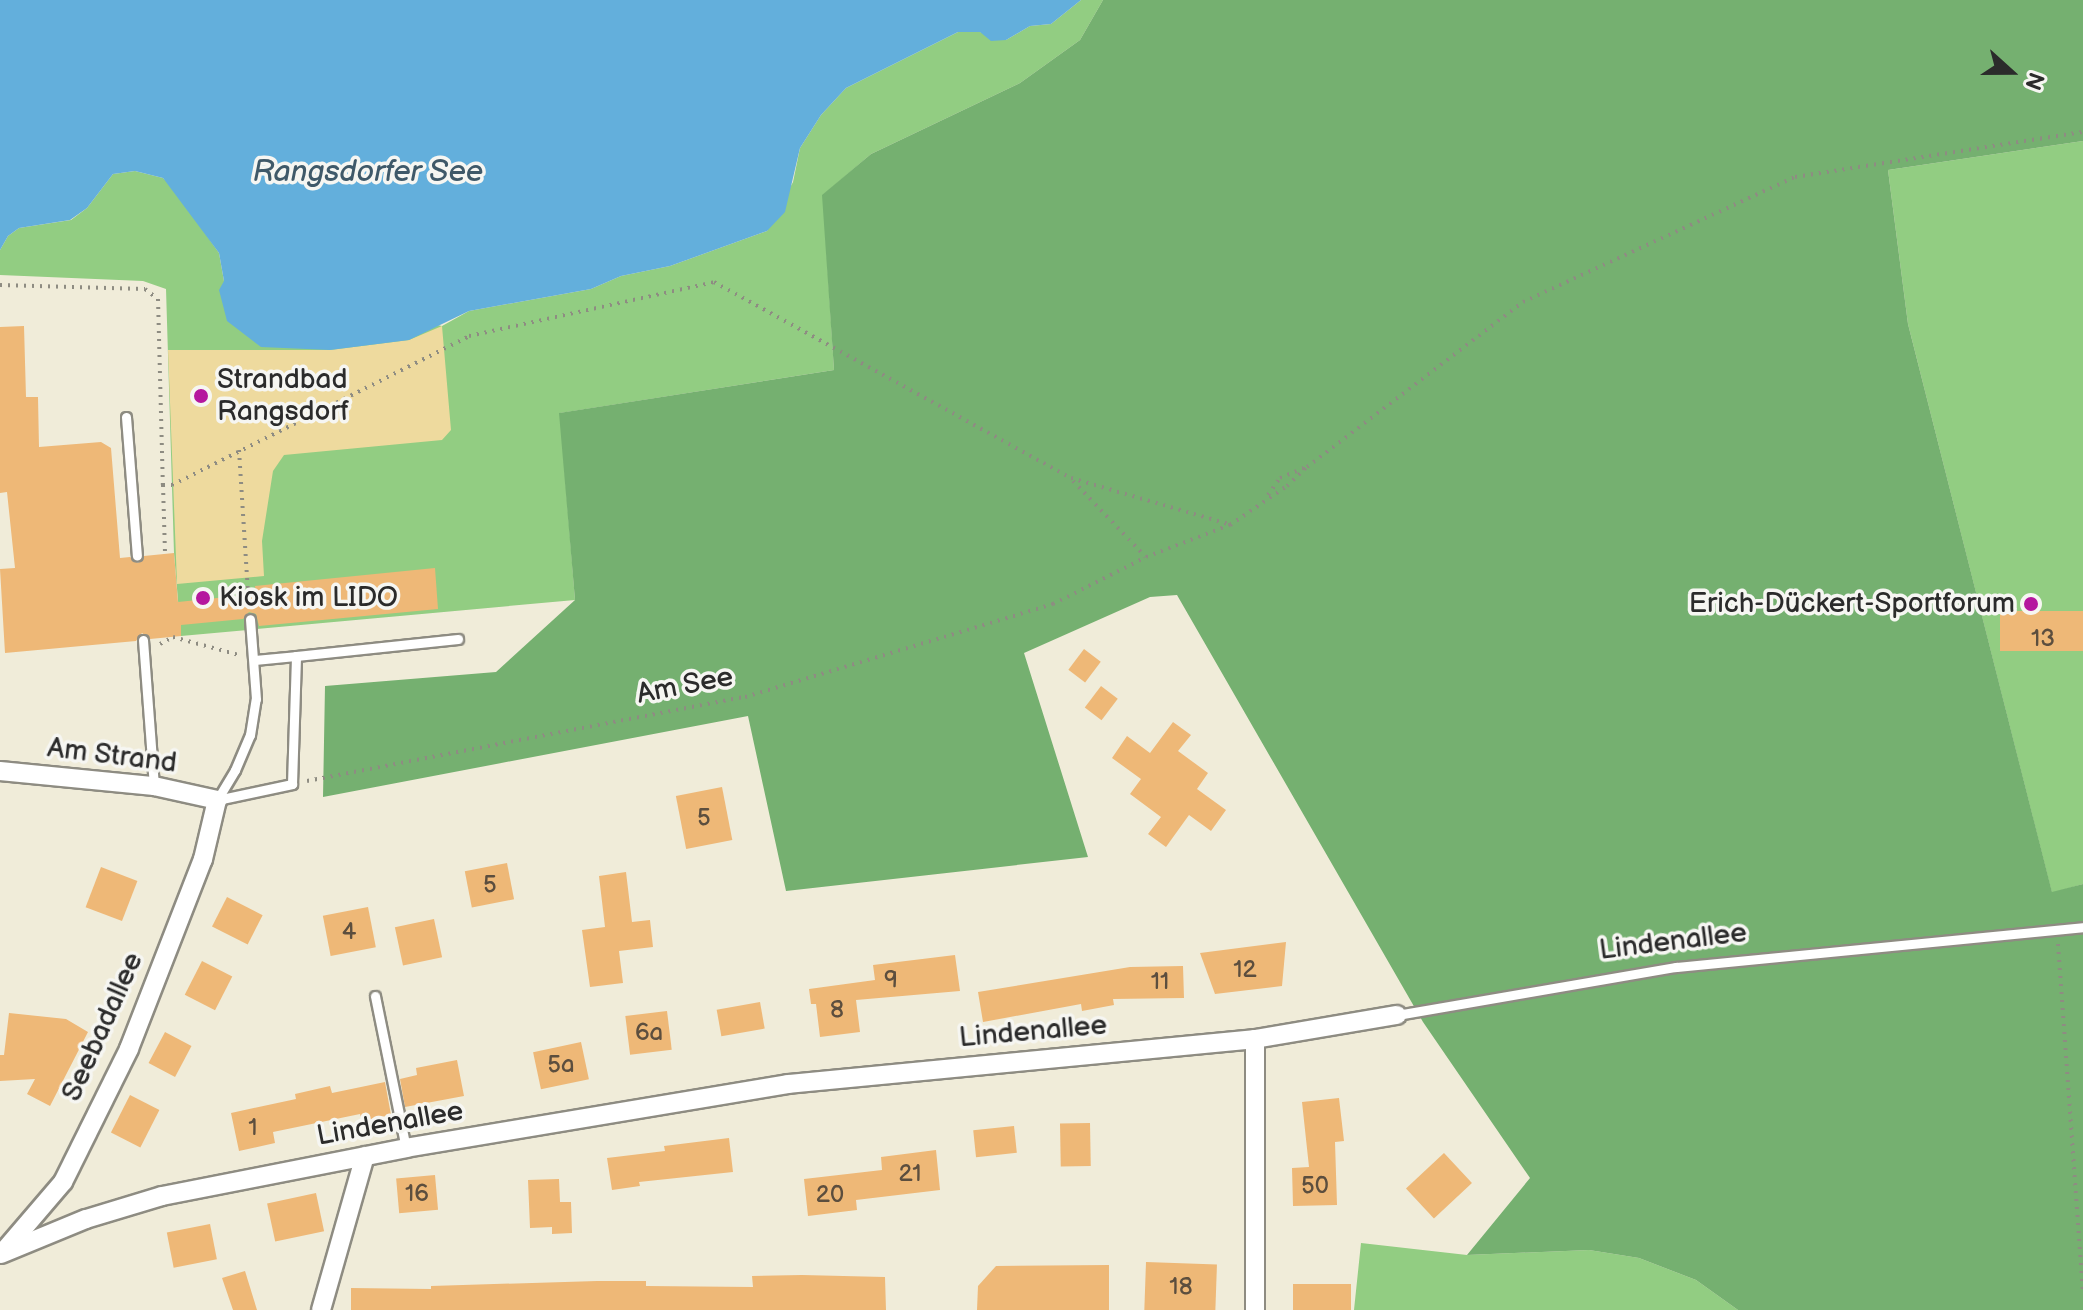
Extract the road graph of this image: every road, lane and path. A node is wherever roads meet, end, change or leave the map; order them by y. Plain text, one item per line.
1 (2083, 132) edge
2 (0, 285) edge
3 (126, 417) dead end
4 (239, 449) junction
5 (1307, 467) junction
6 (1071, 478) junction
7 (163, 485) junction
8 (1266, 497) junction
9 (1230, 525) junction
10 (165, 554) dead end
11 (137, 556) dead end
12 (1146, 557) junction
13 (248, 595) dead end
14 (250, 619) dead end
15 (173, 637) dead end
16 (458, 639) dead end
17 (143, 640) dead end
18 (296, 656) junction
19 (254, 660) junction
20 (0, 771) edge
21 (292, 784) junction
22 (154, 786) junction
23 (217, 800) junction
24 (2083, 927) edge
25 (2057, 930) junction
26 (375, 996) dead end
27 (1397, 1015) joint
28 (1255, 1039) junction
29 (406, 1148) junction
30 (365, 1156) junction
31 (0, 1255) edge
32 (2083, 1292) edge
33 (321, 1310) edge
34 (1255, 1310) edge

1 - 5 path
2 - 7 path
3 - 11 lane
4 - 6 path
4 - 7 path
4 - 13 path
5 - 8 path
5 - 8 path
6 - 9 path
6 - 12 path
7 - 10 path
8 - 9 path, Am See
9 - 12 path, Am See
12 - 21 path, Am See
14 - 19 lane
15 - 19 path
16 - 18 lane
17 - 22 lane
18 - 19 lane
18 - 21 lane
19 - 23 lane
20 - 22 street, Am Strand
21 - 23 lane
22 - 23 street, Am Strand
23 - 31 street, Seebadallee
24 - 25 lane, Lindenallee
25 - 27 lane, Lindenallee
25 - 32 path
26 - 29 lane
27 - 28 street, Lindenallee
28 - 29 street, Lindenallee
28 - 34 street
29 - 30 street, Lindenallee
30 - 31 street, Lindenallee
30 - 33 street

